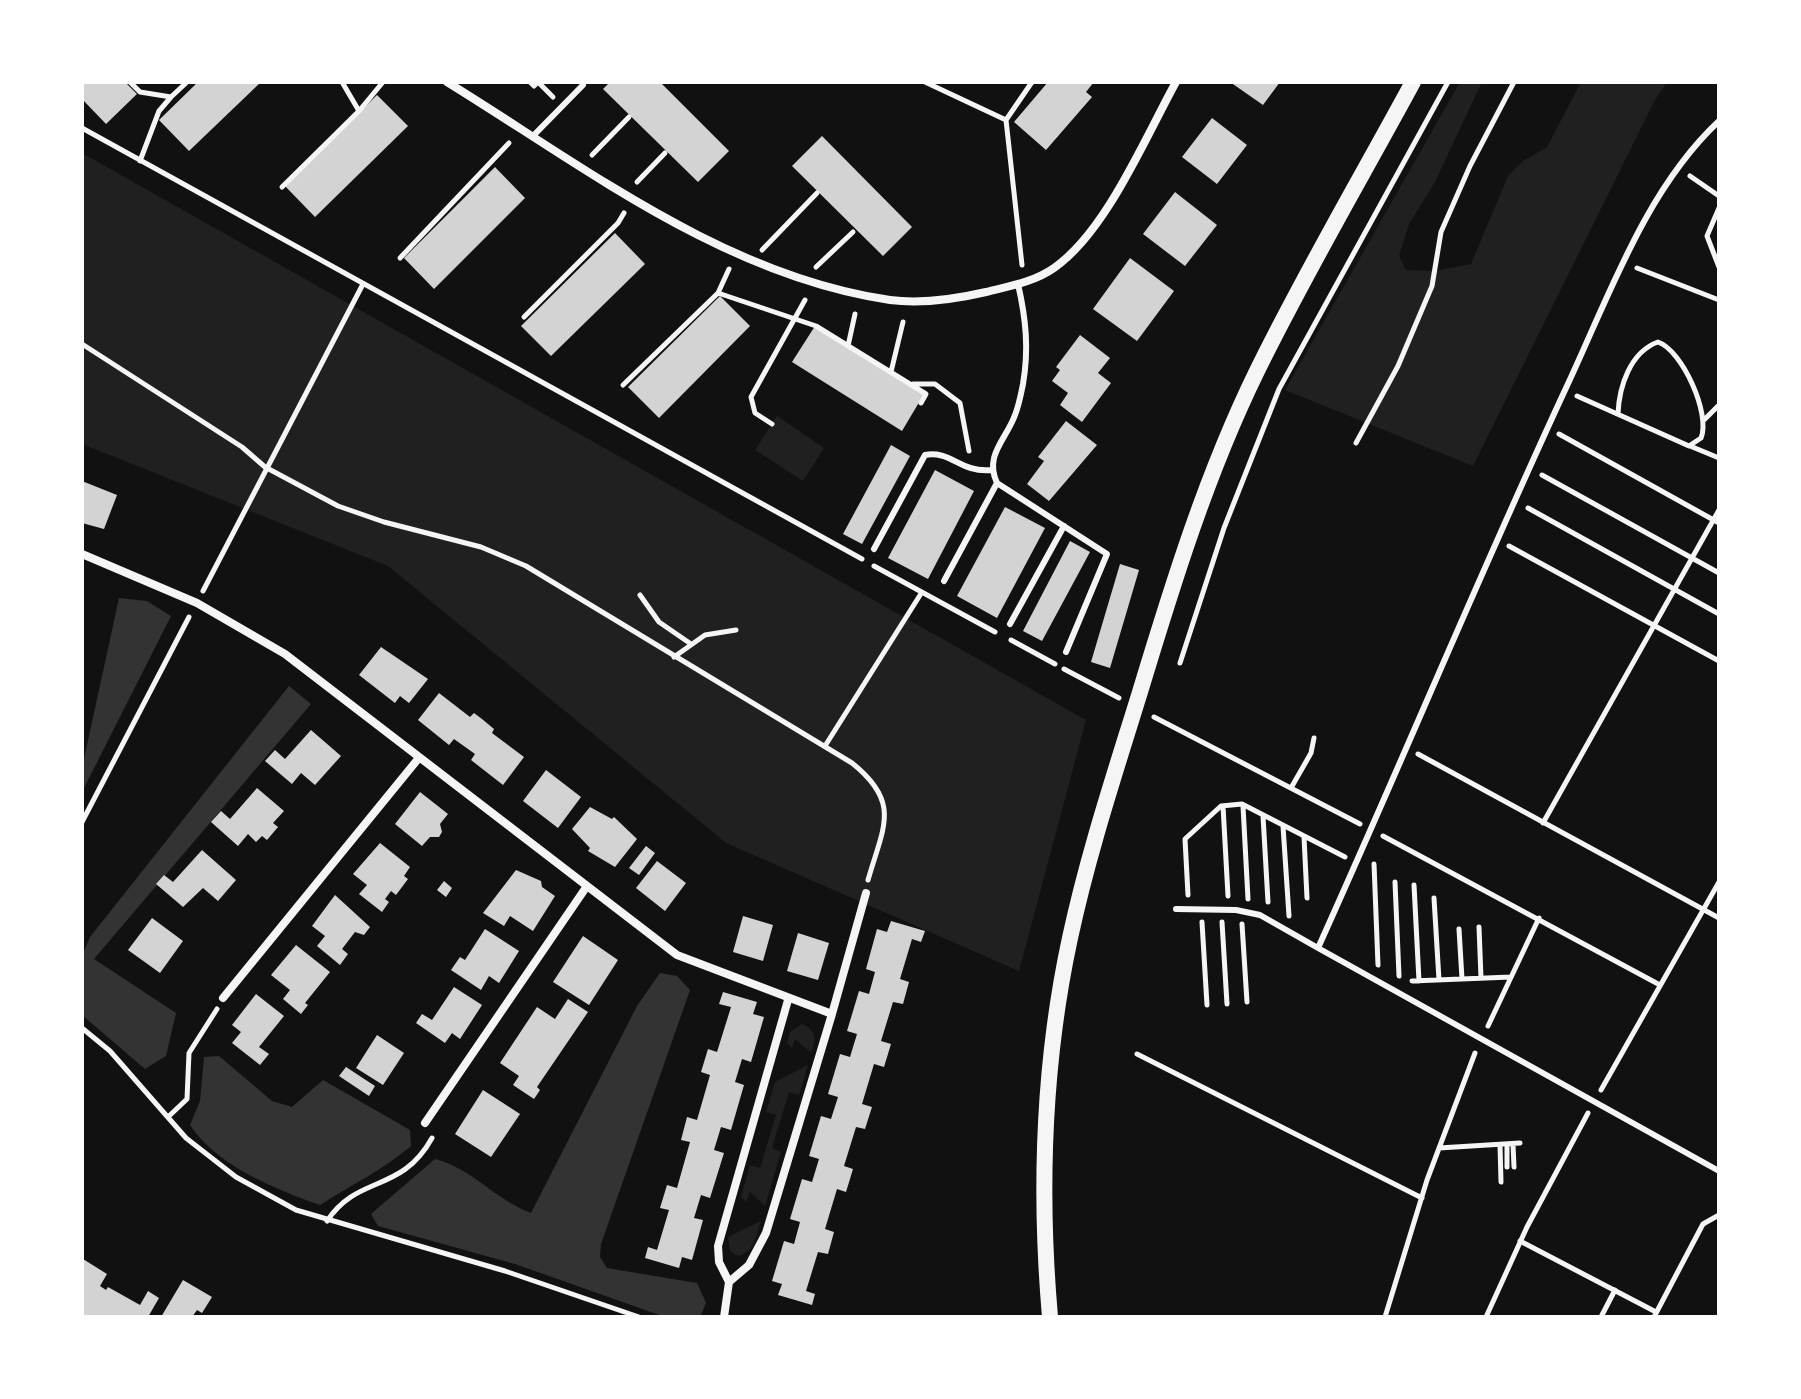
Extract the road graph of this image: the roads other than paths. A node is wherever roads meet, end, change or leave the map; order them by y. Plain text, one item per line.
1 (447, 82) edge
2 (1176, 82) edge
3 (1413, 82) edge
4 (583, 85) dead end
5 (1719, 121) edge
6 (533, 136) junction
7 (1018, 284) junction
8 (991, 470) junction
9 (997, 483) junction
10 (1064, 526) junction
11 (874, 549) dead end
12 (82, 554) edge
13 (944, 581) dead end
14 (1010, 624) dead end
15 (1066, 652) dead end
16 (418, 759) junction
17 (587, 886) junction
18 (866, 893) road end
19 (1176, 909) dead end
20 (1318, 948) junction
21 (223, 998) road end
22 (788, 1000) junction
23 (832, 1014) junction
24 (425, 1123) road end
25 (1719, 1171) edge
26 (729, 1282) junction
27 (724, 1317) edge
28 (1050, 1317) edge

1 - 6 street
2 - 7 street
3 - 28 main road
4 - 6 lane
5 - 20 lane
6 - 7 street
7 - 8 lane
8 - 9 lane
8 - 11 lane
9 - 10 lane
9 - 13 lane
10 - 14 lane
10 - 15 lane
12 - 16 street
16 - 17 street
16 - 21 street
17 - 22 street
17 - 24 street
18 - 23 street
19 - 20 lane
20 - 25 lane
22 - 23 street
22 - 26 street
23 - 26 street
26 - 27 street

